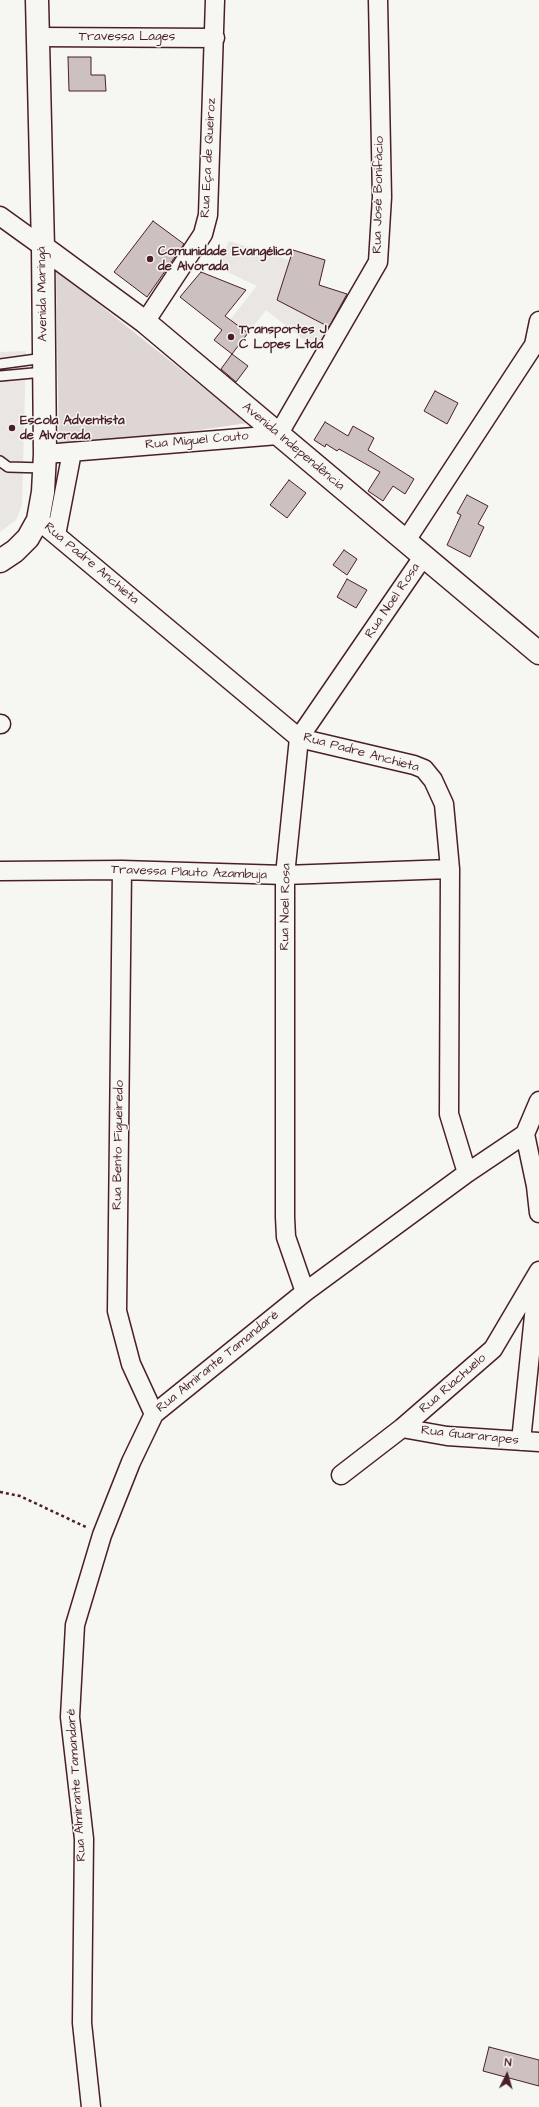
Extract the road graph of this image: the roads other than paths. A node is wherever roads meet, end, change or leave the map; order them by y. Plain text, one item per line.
1 (215, 0) edge
2 (378, 0) edge
3 (38, 3) edge
4 (38, 37) junction
5 (215, 38) junction
6 (0, 216) edge
7 (43, 247) junction
8 (539, 321) edge
9 (145, 322) junction
10 (0, 364) edge
11 (44, 365) junction
12 (0, 376) edge
13 (278, 435) junction
14 (72, 452) junction
15 (0, 461) edge
16 (45, 461) junction
17 (38, 520) junction
18 (56, 535) junction
19 (405, 542) junction
20 (423, 557) junction
21 (0, 561) edge
22 (539, 653) edge
23 (299, 738) junction
24 (450, 869) junction
25 (122, 870) junction
26 (0, 871) edge
27 (285, 875) junction
28 (539, 1101) edge
29 (525, 1134) junction
30 (467, 1173) junction
31 (539, 1213) edge
32 (539, 1266) edge
33 (539, 1271) edge
34 (305, 1292) junction
35 (154, 1414) junction
36 (402, 1428) junction
37 (521, 1441) junction
38 (539, 1442) edge
39 (341, 1475) dead end
40 (90, 2107) edge

1 - 5 street, Rua Eça de Queiroz
2 - 13 street, Rua José Bonifácio
3 - 4 street, Avenida Maringá
4 - 5 street, Travessa Lages
4 - 7 street, Avenida Maringá
5 - 9 street, Rua Eça de Queiroz
6 - 7 street
7 - 9 street, Avenida Independência
7 - 11 street, Avenida Maringá
8 - 19 street
9 - 13 street, Avenida Independência
10 - 11 lane
11 - 12 lane
11 - 16 street, Avenida Maringá
13 - 14 street, Rua Miguel Couto
13 - 19 street, Avenida Independência
14 - 16 street, Rua Miguel Couto
14 - 18 street
15 - 16 lane
16 - 17 street, Avenida Maringá
17 - 18 street, Rua Padre Anchieta
17 - 21 street, Avenida Maringá
18 - 23 street, Rua Padre Anchieta
19 - 20 street, Avenida Independência
20 - 22 street, Avenida Independência
20 - 23 street, Rua Noel Rosa
23 - 24 street, Rua Padre Anchieta
23 - 27 street, Rua Noel Rosa
24 - 27 street, Travessa Plauto Azambuja
24 - 30 street, Rua Padre Anchieta
25 - 26 street, Travessa Plauto Azambuja
25 - 27 street, Travessa Plauto Azambuja
25 - 35 street, Rua Bento Figueiredo
27 - 34 street, Rua Noel Rosa
28 - 29 street
29 - 30 street, Rua Almirante Tamandaré
29 - 31 street
30 - 34 street, Rua Almirante Tamandaré
32 - 33 street
33 - 36 street, Rua Riachuelo
33 - 37 street
34 - 35 street, Rua Almirante Tamandaré
35 - 40 street, Rua Almirante Tamandaré
36 - 37 street, Rua Guararapes
36 - 39 street, Rua Riachuelo
37 - 38 street, Rua Guararapes

